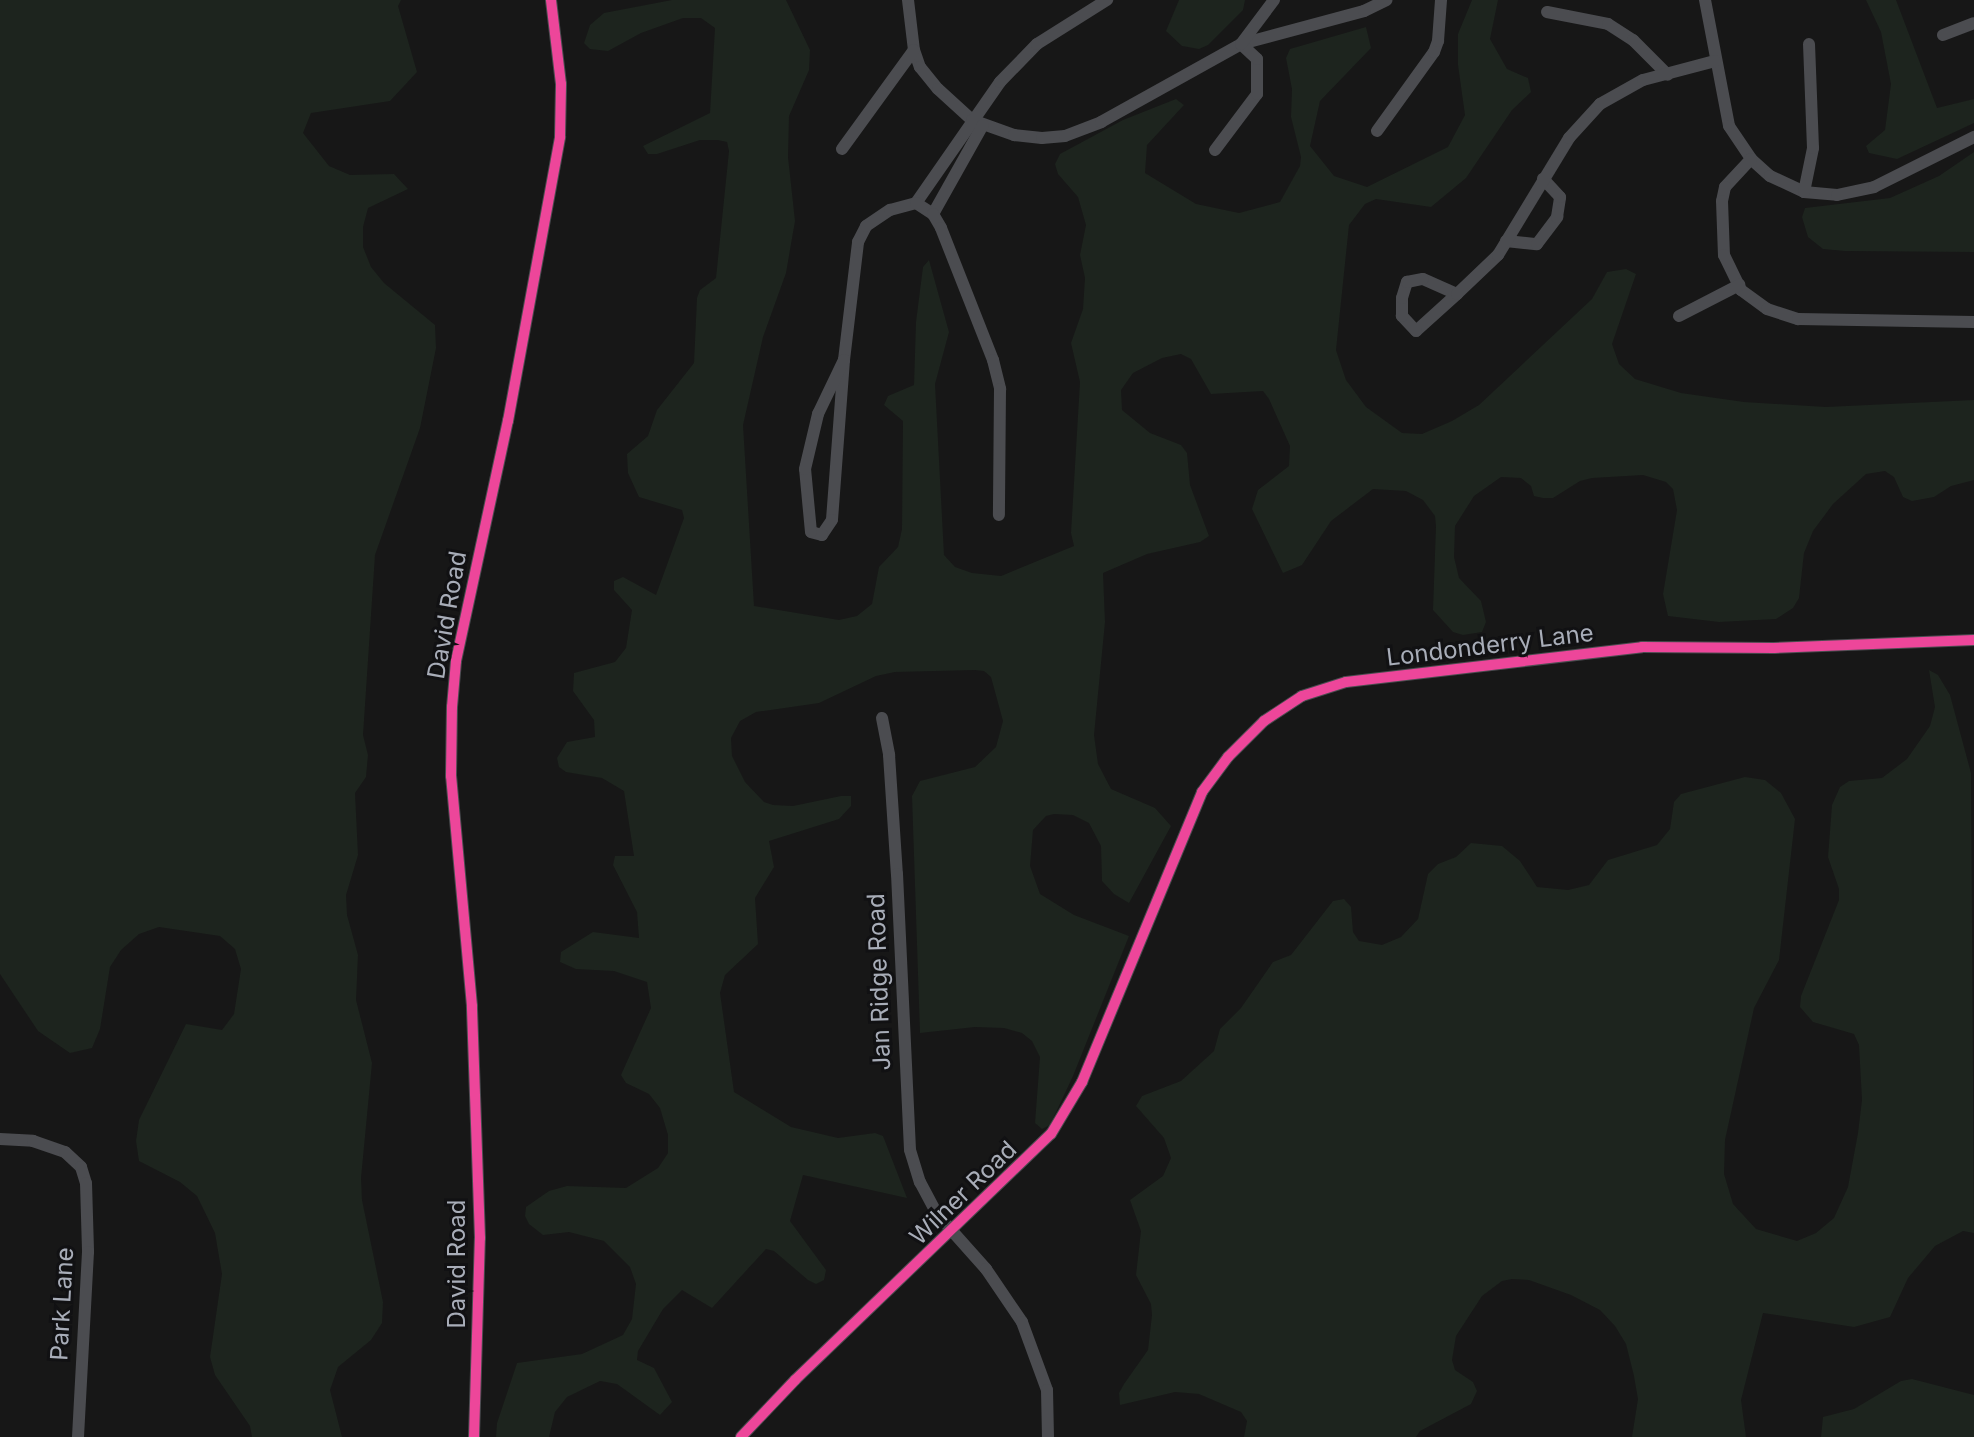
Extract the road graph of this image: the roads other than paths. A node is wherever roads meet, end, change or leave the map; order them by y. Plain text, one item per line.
1 (551, 0) edge
2 (908, 0) edge
3 (1107, 0) edge
4 (1274, 0) edge
5 (1387, 0) edge
6 (1441, 0) edge
7 (1705, 0) edge
8 (1547, 12) dead end
9 (1974, 23) edge
10 (1943, 35) dead end
11 (1241, 44) junction
12 (1809, 44) dead end
13 (914, 50) junction
14 (1715, 61) junction
15 (1668, 75) junction
16 (977, 123) junction
17 (1377, 131) dead end
18 (1974, 137) edge
19 (842, 149) dead end
20 (1215, 150) dead end
21 (1751, 159) junction
22 (1543, 179) junction
23 (1804, 192) junction
24 (916, 203) junction
25 (933, 214) junction
26 (1506, 241) junction
27 (1739, 285) junction
28 (1457, 294) junction
29 (1679, 316) dead end
30 (1974, 322) edge
31 (844, 360) junction
32 (999, 515) dead end
33 (1974, 640) edge
34 (882, 718) dead end
35 (1144, 930) joint
36 (0, 1139) edge
37 (952, 1232) junction
38 (78, 1437) edge
39 (474, 1437) edge
40 (741, 1437) edge
41 (1048, 1437) edge

1 - 39 street, David Road
2 - 13 street
3 - 16 street
4 - 11 street
5 - 11 street
6 - 17 street
7 - 14 street
8 - 15 street
9 - 10 street
11 - 16 street
11 - 20 street
12 - 23 street
13 - 16 street
13 - 19 street
14 - 15 street
14 - 21 street
15 - 22 street
16 - 24 street
16 - 25 street
18 - 23 street
21 - 23 street
21 - 27 street
22 - 26 street
22 - 26 street
24 - 25 street
24 - 31 street
25 - 32 street
26 - 28 street
27 - 29 street
27 - 30 street
28 - 28 street
31 - 31 street
33 - 35 street, Londonderry Lane
34 - 37 street, Jan Ridge Road
35 - 37 street, Wilner Road
36 - 38 street, Park Lane
37 - 40 street, Wilner Road
37 - 41 street, Jan Ridge Road

